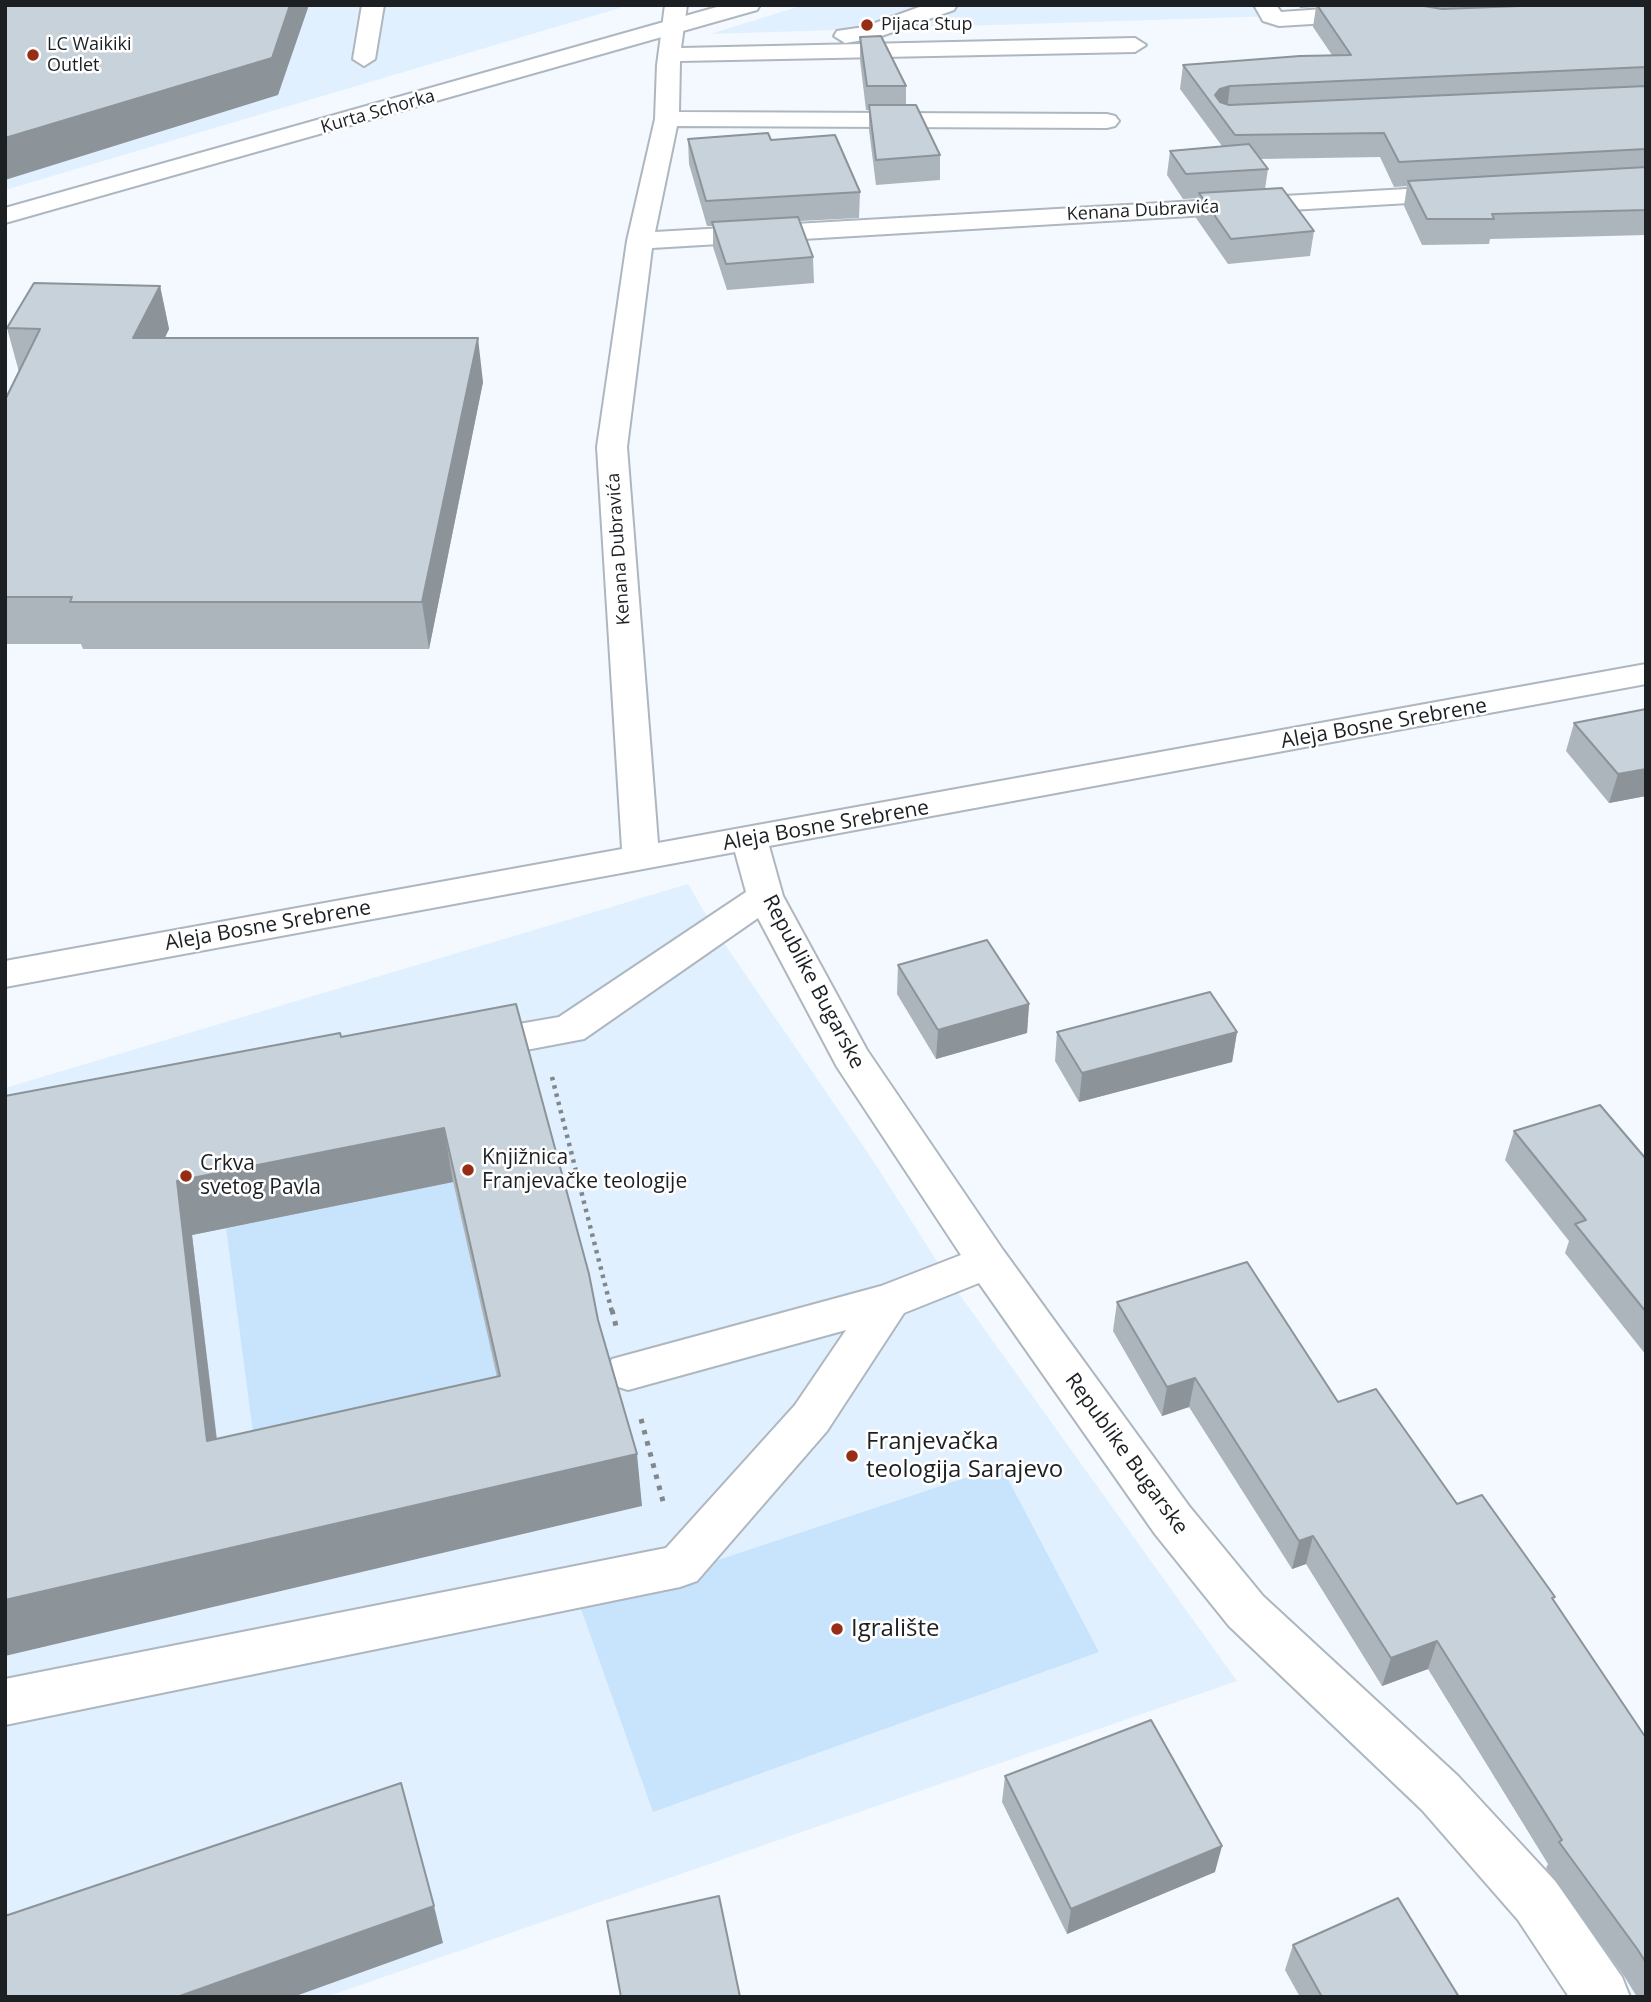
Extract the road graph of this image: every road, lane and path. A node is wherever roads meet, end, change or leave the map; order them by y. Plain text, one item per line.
1 (373, 5) edge
2 (750, 5) edge
3 (946, 5) edge
4 (1265, 5) edge
5 (1374, 9) edge
6 (1402, 17) edge
7 (677, 21) edge
8 (1136, 45) dead end
9 (364, 59) dead end
10 (667, 119) junction
11 (1107, 121) dead end
12 (1478, 192) edge
13 (5, 216) edge
14 (640, 240) junction
15 (1646, 674) edge
16 (750, 840) junction
17 (641, 858) junction
18 (765, 896) junction
19 (5, 974) edge
20 (541, 1035) junction
21 (433, 1053) edge
22 (988, 1262) junction
23 (889, 1301) junction
24 (628, 1372) junction
25 (680, 1566) junction
26 (5, 1702) edge
27 (1602, 1997) edge

1 - 9 street
2 - 7 street, Kurta Schorka
3 - 7 street
4 - 5 street
5 - 6 street
7 - 8 street
7 - 10 street, Kenana Dubravića
7 - 13 street, Kurta Schorka
10 - 11 street
10 - 14 street, Kenana Dubravića
12 - 14 street, Kenana Dubravića
14 - 17 street, Kenana Dubravića
15 - 16 street, Aleja Bosne Srebrene
16 - 17 street, Aleja Bosne Srebrene
16 - 18 street, Republike Bugarske
17 - 19 street, Aleja Bosne Srebrene
18 - 20 street
18 - 22 street, Republike Bugarske
20 - 21 street
20 - 24 path
22 - 23 street
22 - 27 street, Republike Bugarske
23 - 24 street
23 - 25 street
24 - 25 path
25 - 26 street

